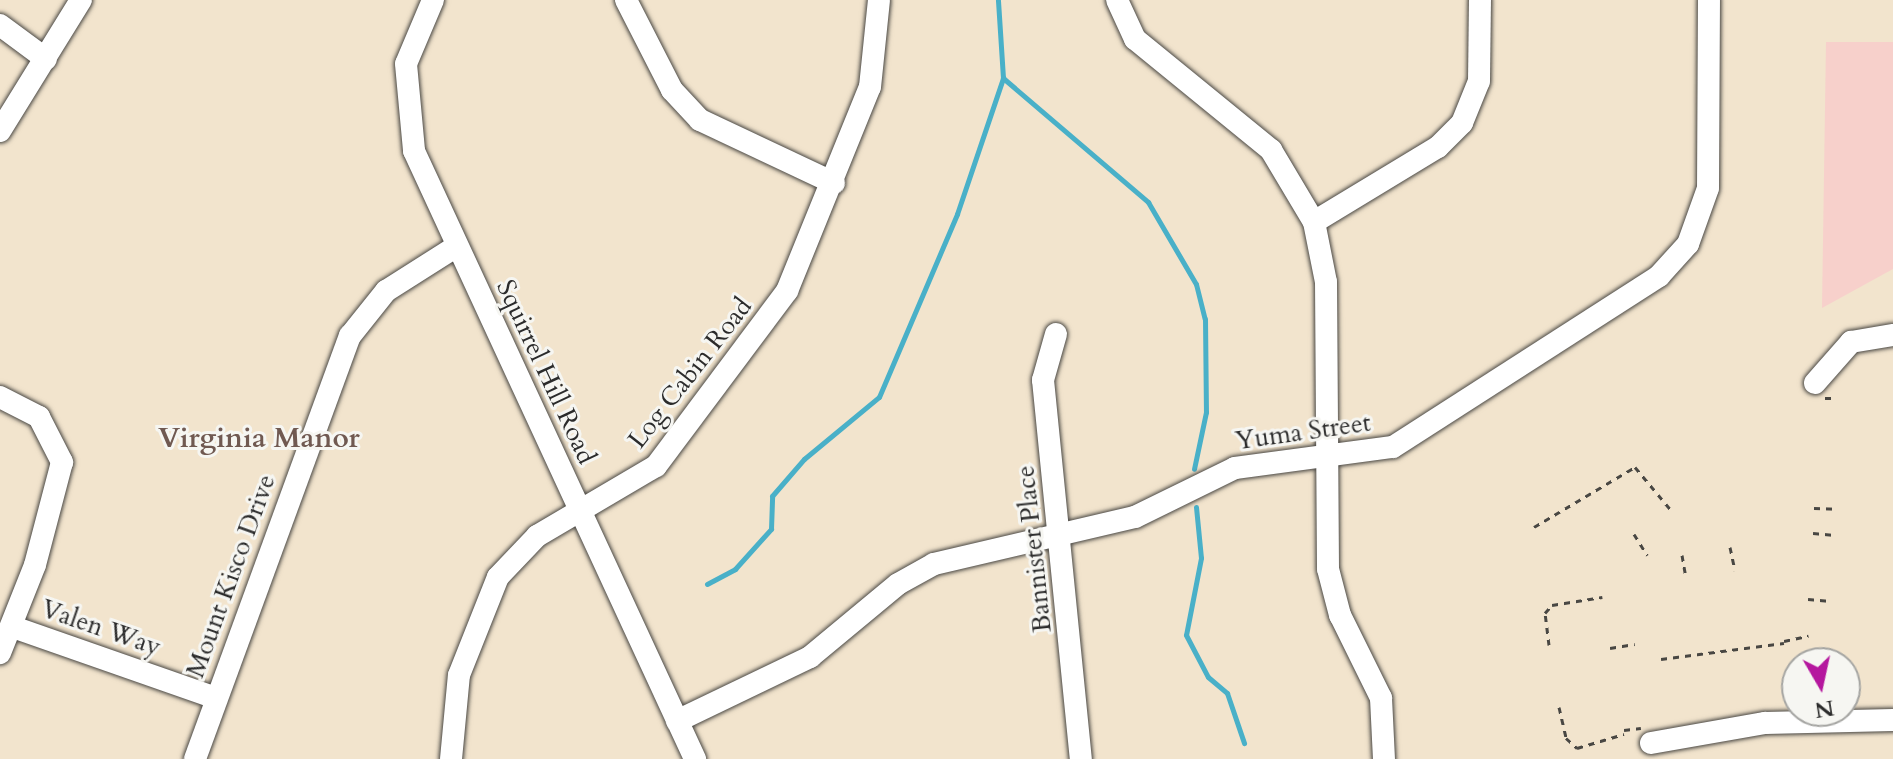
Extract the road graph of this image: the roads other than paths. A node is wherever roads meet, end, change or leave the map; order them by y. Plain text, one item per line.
1 (81, 0) edge
2 (433, 0) edge
3 (626, 0) edge
4 (879, 0) edge
5 (1117, 0) edge
6 (1480, 0) edge
7 (1709, 0) edge
8 (0, 25) edge
9 (46, 59) junction
10 (0, 131) edge
11 (834, 183) junction
12 (1314, 222) junction
13 (457, 246) junction
14 (1056, 334) dead end
15 (1893, 335) edge
16 (1815, 383) dead end
17 (0, 397) edge
18 (1327, 457) junction
19 (580, 512) junction
20 (1060, 536) junction
21 (13, 627) junction
22 (0, 653) edge
23 (216, 698) junction
24 (1893, 720) edge
25 (677, 721) junction
26 (1651, 743) dead end
27 (195, 759) edge
28 (451, 759) edge
29 (695, 759) edge
30 (1081, 759) edge
31 (1384, 759) edge

1 - 9 street
2 - 13 street, Squirrel Hill Road
3 - 11 street
4 - 11 street, Log Cabin Road
5 - 12 street
6 - 12 street
7 - 18 street, Yuma Street
8 - 9 street
9 - 10 street
11 - 19 street, Log Cabin Road
12 - 18 street
13 - 19 street, Squirrel Hill Road
13 - 23 street, Mount Kisco Drive
14 - 20 street, Bannister Place
15 - 16 street
17 - 21 street
18 - 20 street, Yuma Street
18 - 31 street
19 - 25 street, Squirrel Hill Road
19 - 28 street, Log Cabin Road
20 - 25 street, Yuma Street
20 - 30 street, Bannister Place
21 - 22 street
21 - 23 street, Valen Way
23 - 27 street, Mount Kisco Drive
24 - 26 street
25 - 29 street, Squirrel Hill Road

